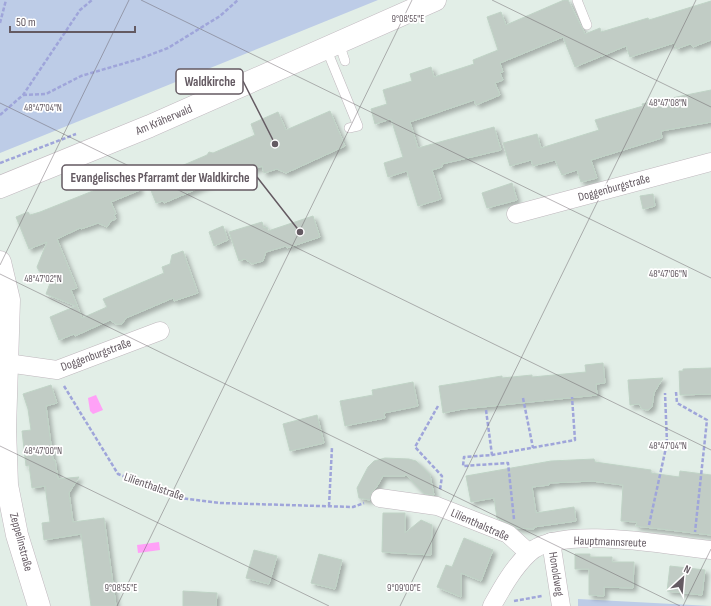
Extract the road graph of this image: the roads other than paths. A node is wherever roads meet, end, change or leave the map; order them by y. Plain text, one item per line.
1 (435, 0) edge
2 (577, 0) edge
3 (587, 26) dead end
4 (337, 51) junction
5 (349, 128) dead end
6 (711, 162) edge
7 (0, 187) edge
8 (516, 214) dead end
9 (0, 262) edge
10 (160, 331) dead end
11 (7, 363) junction
12 (380, 498) dead end
13 (551, 542) junction
14 (523, 547) junction
15 (702, 549) edge
16 (39, 606) edge
17 (492, 606) edge
18 (561, 606) edge

1 - 4 main road, Am Kräherwald
2 - 3 lane
4 - 5 lane
4 - 7 main road, Am Kräherwald
6 - 8 street, Doggenburgstraße
9 - 11 main road, Zeppelinstraße
10 - 11 street, Doggenburgstraße
11 - 16 main road, Zeppelinstraße
12 - 14 street, Lilienthalstraße
13 - 14 street, Hauptmannsreute
13 - 15 street, Hauptmannsreute
13 - 18 street, Honoldweg
14 - 17 street, Hauptmannsreute

